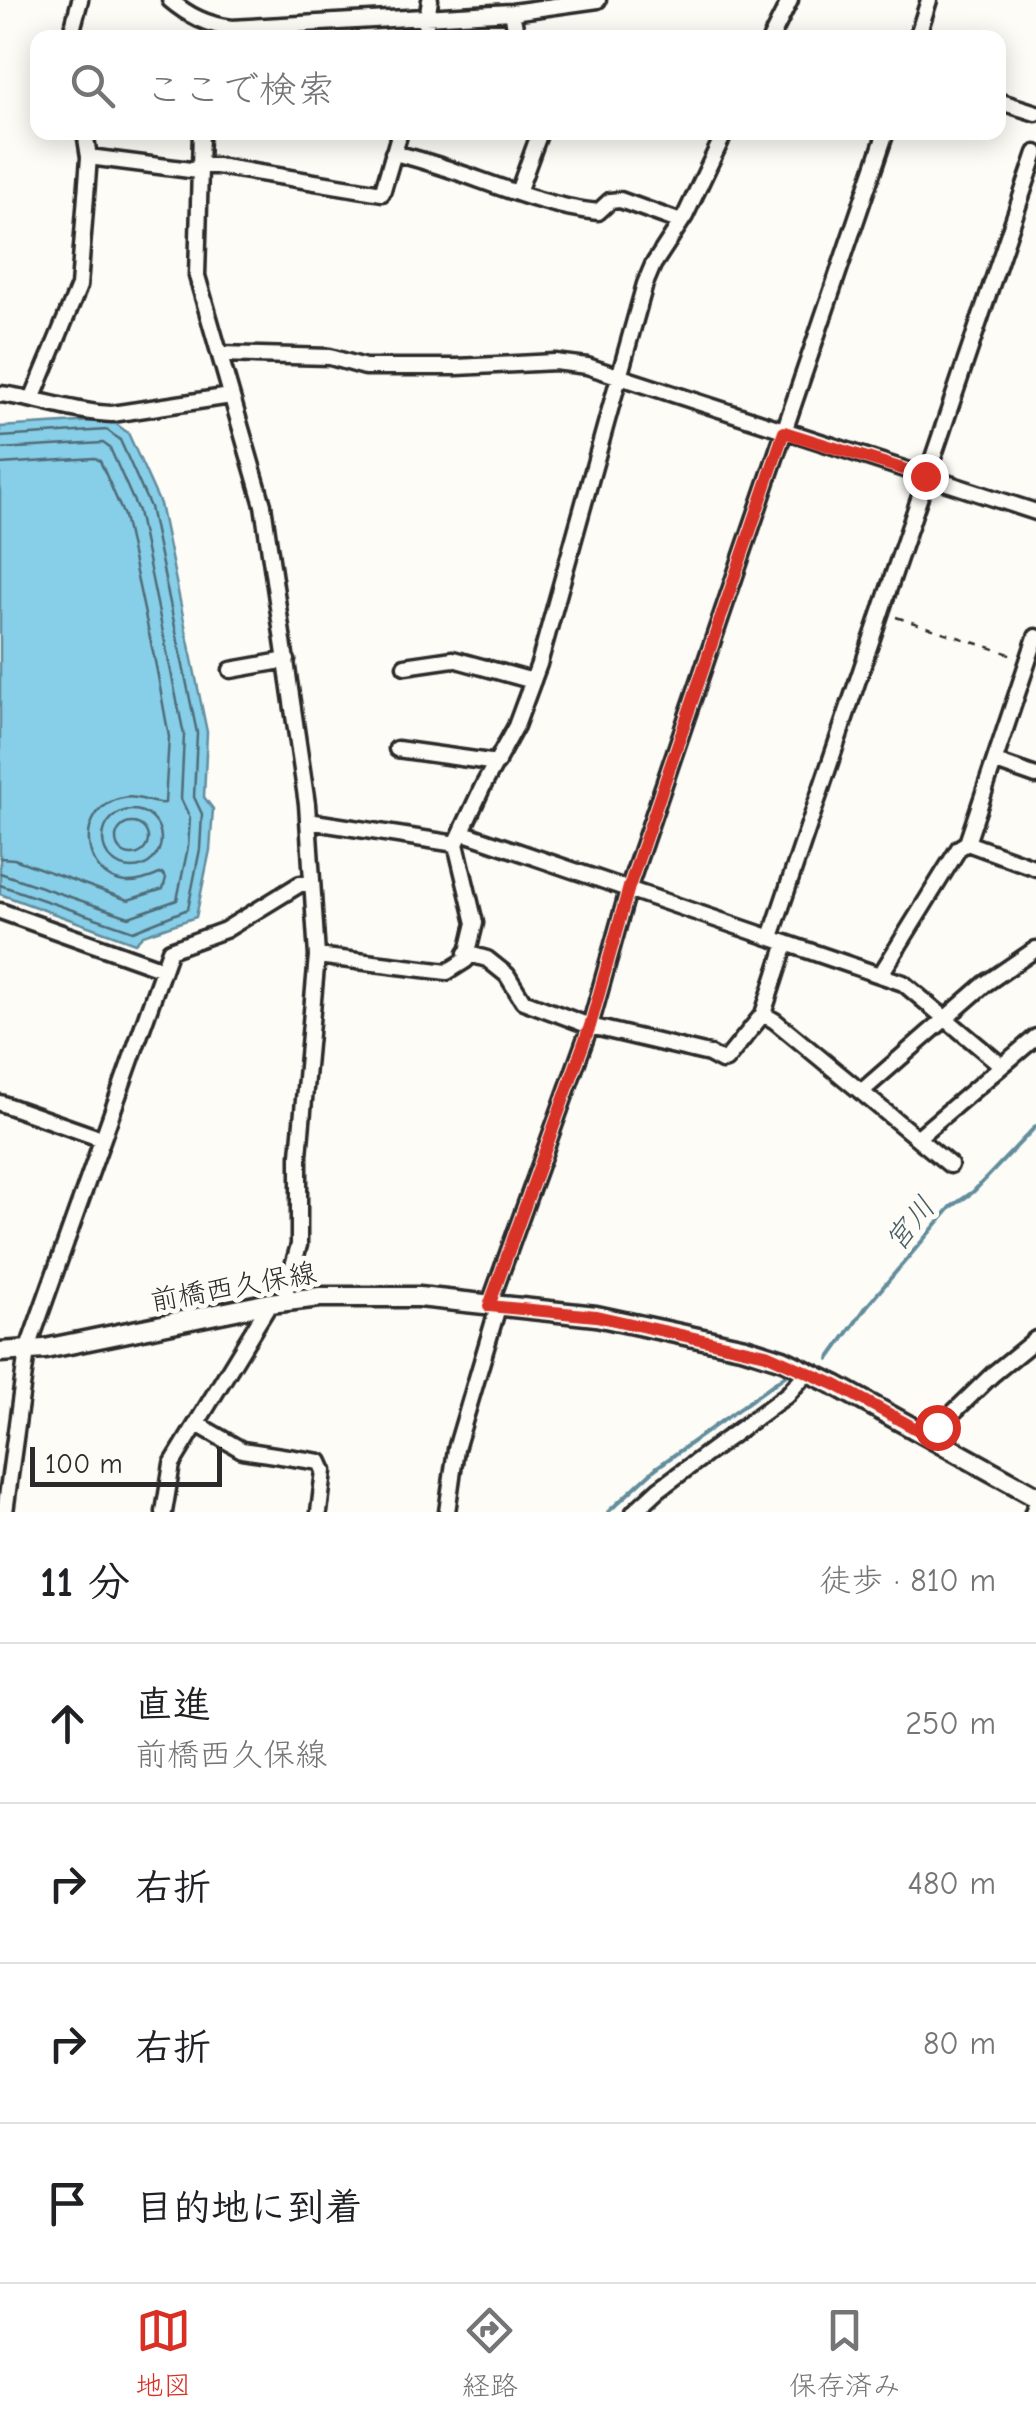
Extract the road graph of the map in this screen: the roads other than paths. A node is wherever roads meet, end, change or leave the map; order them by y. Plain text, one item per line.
1 (80, 0) edge
2 (170, 0) edge
3 (430, 0) edge
4 (598, 0) edge
5 (790, 0) edge
6 (929, 0) edge
7 (512, 12) junction
8 (429, 17) junction
9 (72, 30) edge
10 (208, 30) edge
11 (222, 30) edge
12 (426, 30) edge
13 (515, 30) edge
14 (775, 30) edge
15 (920, 30) edge
16 (1006, 104) edge
17 (1036, 113) edge
18 (86, 140) edge
19 (200, 140) edge
20 (397, 140) edge
21 (537, 140) edge
22 (721, 140) edge
23 (883, 140) edge
24 (393, 154) junction
25 (1036, 154) edge
26 (89, 158) junction
27 (198, 168) junction
28 (518, 192) junction
29 (682, 222) junction
30 (220, 354) junction
31 (620, 375) junction
32 (0, 394) edge
33 (231, 396) junction
34 (34, 397) junction
35 (784, 432) junction
36 (925, 476) junction
37 (1036, 512) edge
38 (1036, 637) edge
39 (287, 660) junction
40 (405, 666) dead end
41 (231, 670) dead end
42 (533, 681) junction
43 (1029, 688) edge
44 (397, 748) dead end
45 (996, 762) junction
46 (497, 763) junction
47 (1036, 776) edge
48 (308, 821) junction
49 (460, 838) junction
50 (967, 843) junction
51 (1036, 868) edge
52 (310, 884) junction
53 (629, 887) junction
54 (0, 910) edge
55 (771, 937) junction
56 (786, 943) junction
57 (1036, 948) edge
58 (466, 953) junction
59 (317, 956) junction
60 (163, 968) junction
61 (881, 974) junction
62 (763, 1014) junction
63 (945, 1020) junction
64 (590, 1026) junction
65 (1036, 1037) edge
66 (1001, 1065) junction
67 (861, 1092) junction
68 (0, 1102) edge
69 (917, 1138) junction
70 (102, 1139) junction
71 (950, 1165) dead end
72 (279, 1302) junction
73 (494, 1306) junction
74 (1036, 1339) edge
75 (28, 1351) junction
76 (0, 1352) edge
77 (808, 1371) junction
78 (197, 1424) junction
79 (929, 1436) junction
80 (1036, 1496) edge
81 (1036, 1505) edge
82 (5, 1512) edge
83 (164, 1512) edge
84 (319, 1512) edge
85 (446, 1512) edge
86 (634, 1512) edge
87 (1033, 1512) edge

1 - 9 street
2 - 10 street
3 - 8 street
4 - 7 street
5 - 14 street
6 - 15 street
7 - 8 street
7 - 13 street
8 - 11 street
8 - 12 street
16 - 17 street
18 - 26 street
19 - 27 street
20 - 24 street
21 - 28 street
22 - 29 street
23 - 35 street
24 - 27 street
24 - 28 street
25 - 36 street
26 - 27 street
26 - 34 street
27 - 30 street
28 - 29 street
29 - 31 street
30 - 31 street
30 - 33 street
31 - 35 street
31 - 42 street
32 - 34 street
33 - 34 street
33 - 39 street
35 - 36 street
35 - 53 street
36 - 37 street
36 - 55 street
38 - 43 street
39 - 41 street
39 - 48 street
40 - 42 street
42 - 46 street
43 - 45 street
44 - 46 street
45 - 47 street
45 - 50 street
46 - 49 street
48 - 49 street
48 - 52 street
49 - 53 street
49 - 58 street
50 - 51 street
50 - 61 street
52 - 59 street
52 - 60 street
53 - 55 street
53 - 64 street
54 - 60 street
55 - 56 street
56 - 61 street
56 - 62 street
57 - 63 street
58 - 59 street
58 - 64 street
59 - 72 street
60 - 70 street
61 - 63 street
62 - 64 street
62 - 67 street
63 - 66 street
63 - 67 street
64 - 73 street
65 - 66 street
66 - 69 street
67 - 69 street
68 - 70 street
69 - 71 street
70 - 75 street
72 - 73 main road, 前橋西久保線
72 - 75 main road, 前橋西久保線
72 - 78 street
73 - 77 main road, 前橋西久保線
73 - 85 street
74 - 79 street
75 - 76 main road, 前橋西久保線
75 - 82 street
77 - 79 main road, 前橋西久保線
77 - 86 street
78 - 83 street
78 - 84 street
79 - 80 main road, 前橋西久保線
81 - 87 street

